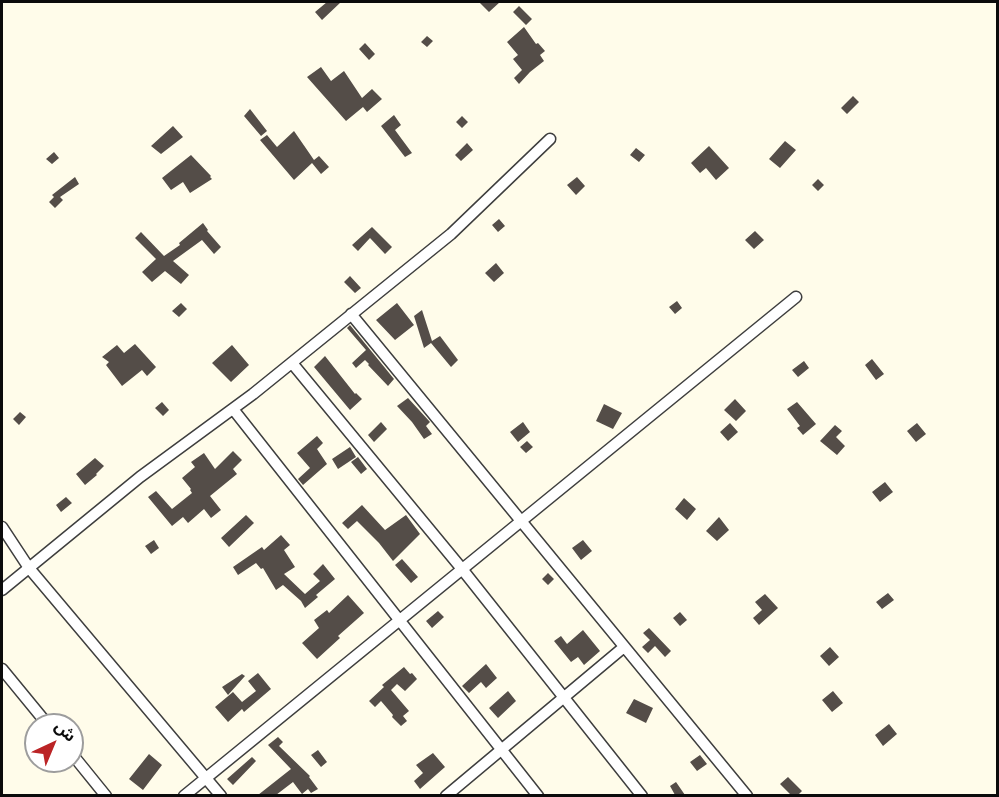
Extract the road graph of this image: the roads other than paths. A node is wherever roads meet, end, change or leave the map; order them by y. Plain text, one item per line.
1 (550, 139) dead end
2 (796, 297) dead end
3 (351, 315) junction
4 (292, 363) junction
5 (233, 409) junction
6 (521, 521) junction
7 (2, 527) edge
8 (29, 568) junction
9 (462, 569) junction
10 (2, 590) edge
11 (399, 620) junction
12 (624, 647) junction
13 (2, 669) edge
14 (564, 697) junction
15 (38, 713) edge
16 (501, 749) junction
17 (84, 768) edge
18 (206, 777) junction
19 (106, 795) edge
20 (184, 795) edge
21 (220, 795) edge
22 (446, 795) edge
23 (538, 795) edge
24 (642, 795) edge
25 (747, 795) edge

1 - 3 street
2 - 6 street
3 - 4 street
3 - 6 street
4 - 5 street
4 - 9 street
5 - 8 street
5 - 11 street
6 - 9 street
6 - 12 street
7 - 8 street
8 - 10 street
8 - 18 street
9 - 11 street
9 - 14 street
11 - 16 street
11 - 18 street
12 - 14 street
12 - 25 street
13 - 15 street
14 - 16 street
14 - 24 street
16 - 22 street
16 - 23 street
17 - 19 street
18 - 20 street
18 - 21 street

